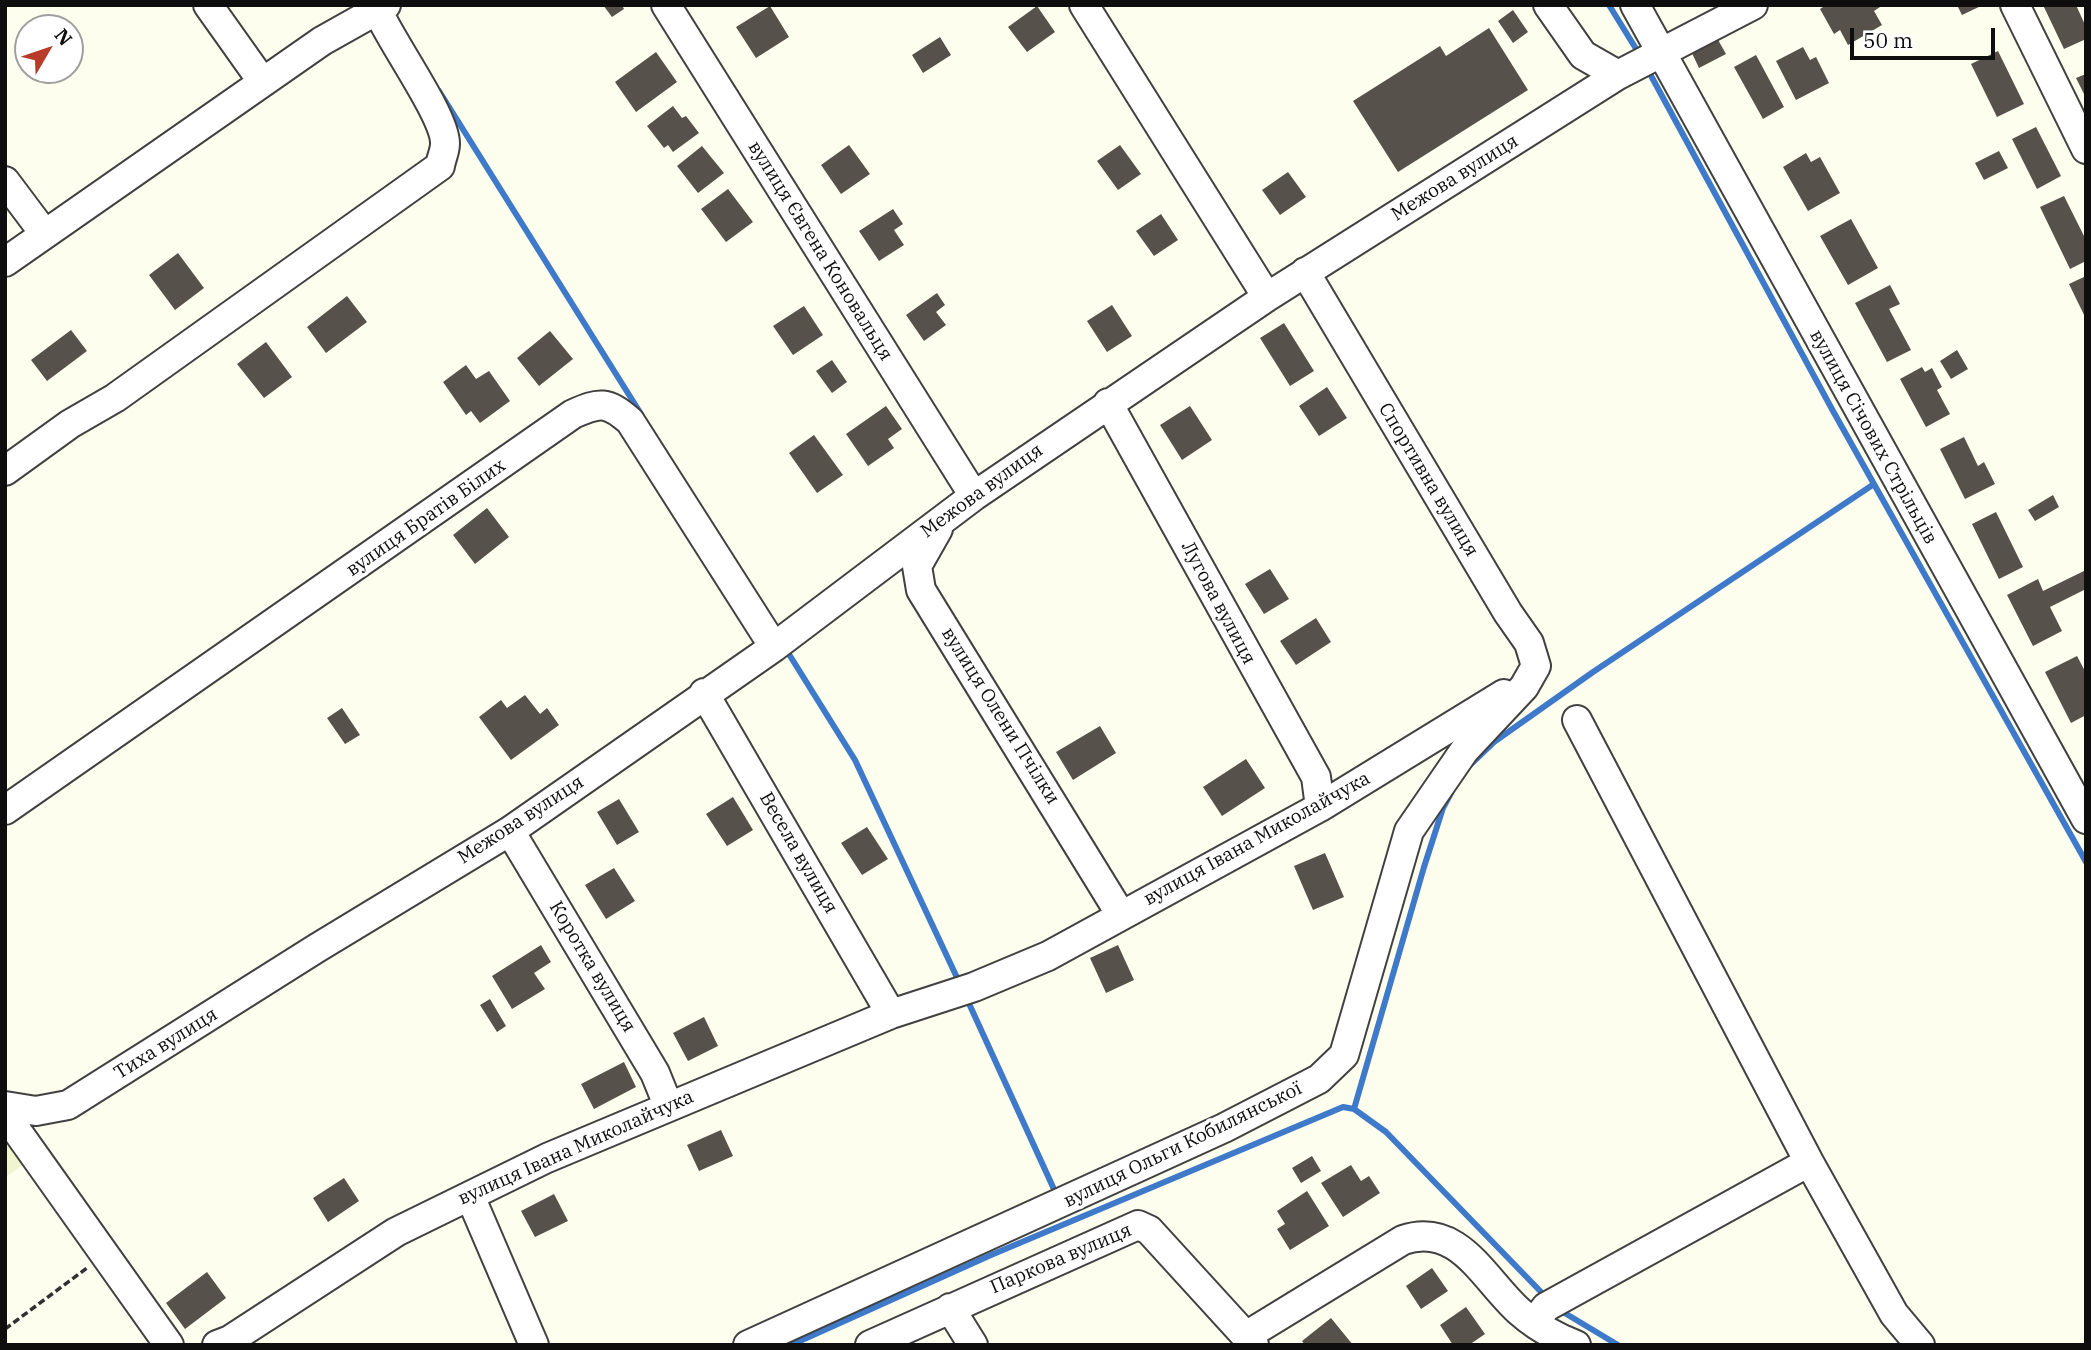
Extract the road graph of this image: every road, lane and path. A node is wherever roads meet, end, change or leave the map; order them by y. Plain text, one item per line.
1 (208, 5) edge
2 (666, 5) edge
3 (1084, 5) edge
4 (1548, 5) edge
5 (1635, 5) edge
6 (1753, 5) edge
7 (2015, 5) edge
8 (382, 8) edge
9 (1661, 55) junction
10 (1618, 75) junction
11 (262, 81) junction
12 (2086, 149) edge
13 (5, 181) edge
14 (44, 233) junction
15 (5, 262) edge
16 (1306, 272) junction
17 (1266, 297) junction
18 (1108, 403) junction
19 (5, 471) edge
20 (974, 496) junction
21 (947, 515) junction
22 (774, 647) junction
23 (1528, 681) junction
24 (704, 693) junction
25 (1577, 720) dead end
26 (1320, 807) junction
27 (5, 810) edge
28 (2086, 819) edge
29 (510, 831) junction
30 (1121, 915) junction
31 (317, 948) joint
32 (891, 1014) junction
33 (5, 1105) edge
34 (668, 1105) junction
35 (5, 1114) edge
36 (1809, 1162) junction
37 (470, 1196) junction
38 (104, 1252) junction
39 (950, 1308) junction
40 (1534, 1323) junction
41 (5, 1329) edge
42 (1250, 1340) edge
43 (169, 1345) edge
44 (217, 1345) edge
45 (534, 1345) edge
46 (748, 1345) edge
47 (870, 1345) edge
48 (973, 1345) edge
49 (1576, 1345) edge
50 (1920, 1345) edge

1 - 11 street
2 - 20 street, вулиця Євгена Коновальця
3 - 17 street
4 - 10 street
5 - 9 street, вулиця Січових Стрільців
6 - 9 street, Межова вулиця
7 - 12 street
8 - 11 street
8 - 19 street
9 - 10 street, Межова вулиця
9 - 28 street, вулиця Січових Стрільців
10 - 16 street, Межова вулиця
11 - 14 street
13 - 14 street
14 - 15 street
16 - 17 street, Межова вулиця
16 - 23 street, Спортивна вулиця
17 - 18 street, Межова вулиця
18 - 20 street, Межова вулиця
18 - 26 street, Лугова вулиця
20 - 21 street, Межова вулиця
21 - 22 street, Межова вулиця
21 - 30 street, вулиця Олени Пчілки
22 - 24 street, Межова вулиця
22 - 27 street, вулиця Братів Білих
23 - 26 street, вулиця Івана Миколайчука
23 - 46 street, вулиця Ольги Кобилянської
24 - 29 street, Межова вулиця
24 - 32 street, Весела вулиця
25 - 36 street
26 - 30 street, вулиця Івана Миколайчука
29 - 31 street, Межова вулиця
29 - 34 street, Коротка вулиця
30 - 32 street, вулиця Івана Миколайчука
31 - 33 street, Тиха вулиця
32 - 34 street, вулиця Івана Миколайчука
34 - 37 street, вулиця Івана Миколайчука
35 - 38 street
36 - 40 street
36 - 50 street
37 - 44 street, вулиця Івана Миколайчука
37 - 45 street
38 - 41 path
38 - 43 street
39 - 42 street, Паркова вулиця
39 - 47 street, Паркова вулиця
39 - 48 street
40 - 42 street
40 - 49 street

